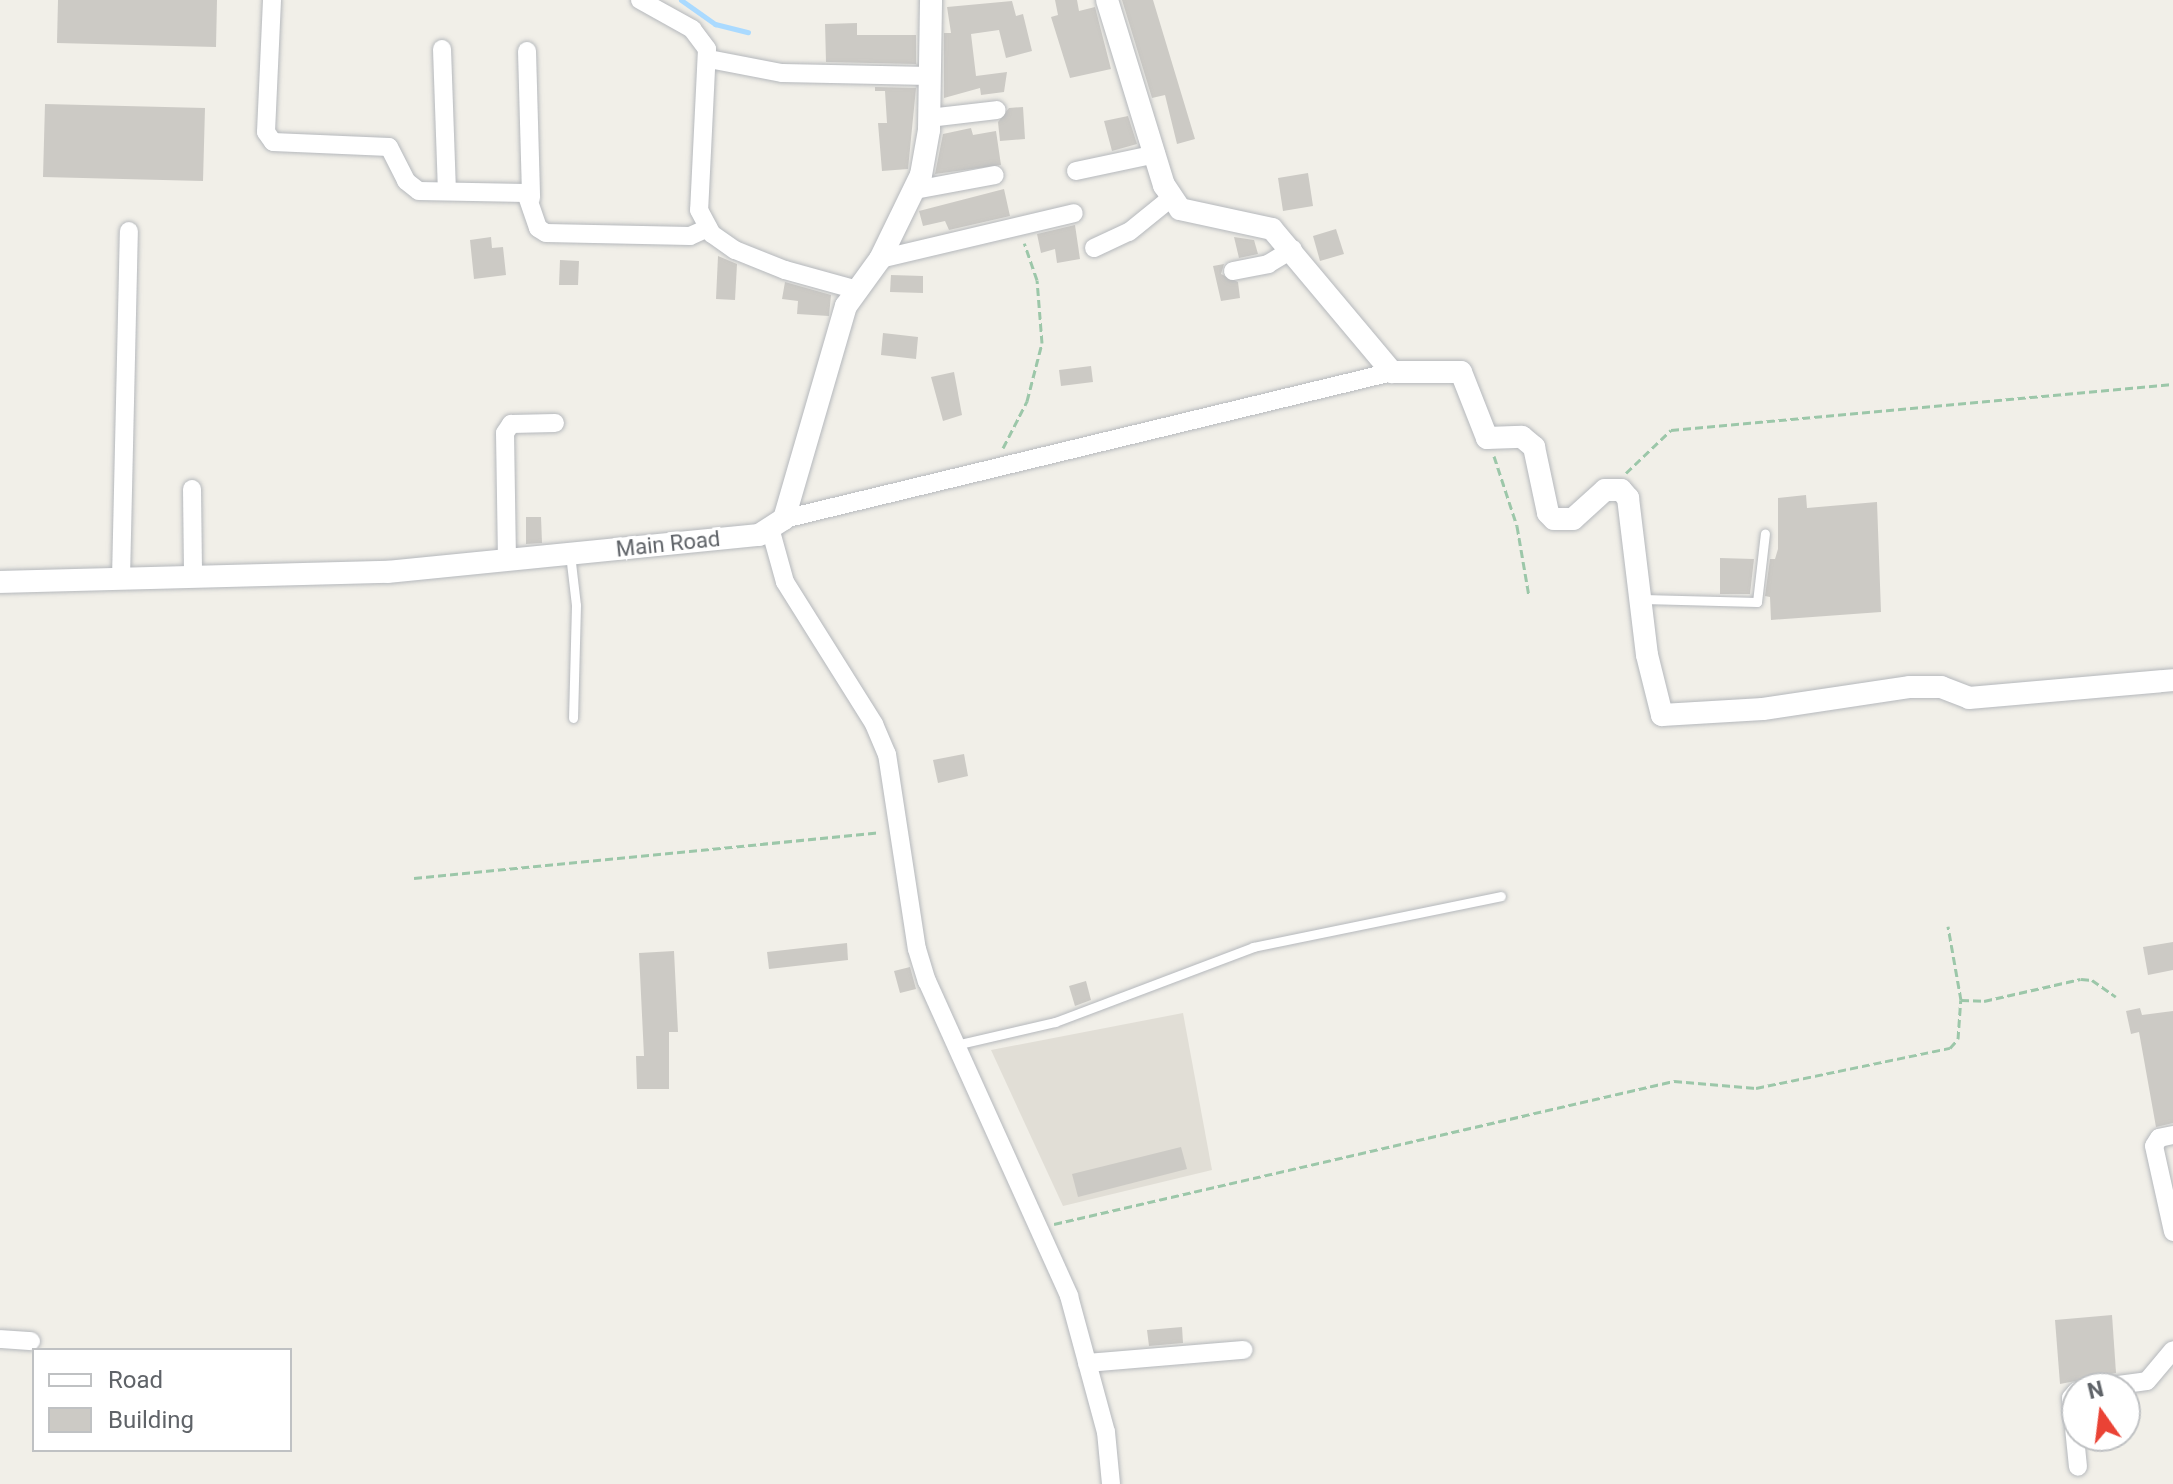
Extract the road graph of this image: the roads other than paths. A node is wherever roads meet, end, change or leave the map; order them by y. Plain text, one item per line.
1 (272, 0) edge
2 (640, 0) edge
3 (931, 0) edge
4 (1107, 0) edge
5 (442, 49) dead end
6 (527, 51) dead end
7 (709, 59) junction
8 (930, 76) junction
9 (997, 110) dead end
10 (929, 118) junction
11 (1156, 154) junction
12 (1076, 171) dead end
13 (995, 175) dead end
14 (915, 190) junction
15 (447, 191) junction
16 (531, 198) junction
17 (1171, 198) junction
18 (1074, 213) dead end
19 (708, 228) junction
20 (129, 231) dead end
21 (1094, 248) dead end
22 (1293, 249) junction
23 (880, 259) junction
24 (1233, 271) dead end
25 (857, 290) junction
26 (1392, 372) junction
27 (555, 423) dead end
28 (192, 489) dead end
29 (777, 523) junction
30 (1765, 533) dead end
31 (570, 554) junction
32 (507, 560) junction
33 (193, 577) junction
34 (121, 578) junction
35 (0, 582) edge
36 (1643, 599) junction
37 (2173, 680) edge
38 (573, 718) dead end
39 (1501, 896) dead end
40 (955, 1045) junction
41 (2173, 1135) edge
42 (2173, 1232) edge
43 (0, 1339) edge
44 (31, 1341) dead end
45 (1243, 1350) dead end
46 (2173, 1350) edge
47 (1087, 1363) junction
48 (2141, 1382) edge
49 (2076, 1452) edge
50 (2078, 1467) dead end
51 (1111, 1484) edge

1 - 15 street
2 - 7 street
3 - 8 street
4 - 11 street
5 - 15 street
6 - 16 street
7 - 8 street
7 - 19 street
8 - 10 street
9 - 10 street
10 - 14 street
11 - 12 street
11 - 17 street
13 - 14 street
14 - 23 street
15 - 16 street
16 - 19 street
17 - 21 street
17 - 22 street
18 - 23 street
19 - 25 street
20 - 34 street
22 - 24 street
22 - 26 street
23 - 25 street
25 - 29 street
26 - 29 street
26 - 36 street
27 - 32 street
28 - 33 street
29 - 31 street, Main Road
29 - 40 street
30 - 36 lane
31 - 32 street, Main Road
31 - 38 lane
32 - 33 street, Main Road
33 - 34 street, Main Road
34 - 35 street, Main Road
36 - 37 street
39 - 40 lane
40 - 47 street
41 - 42 street
43 - 44 street
45 - 47 street
46 - 48 street
47 - 51 street
49 - 50 street

